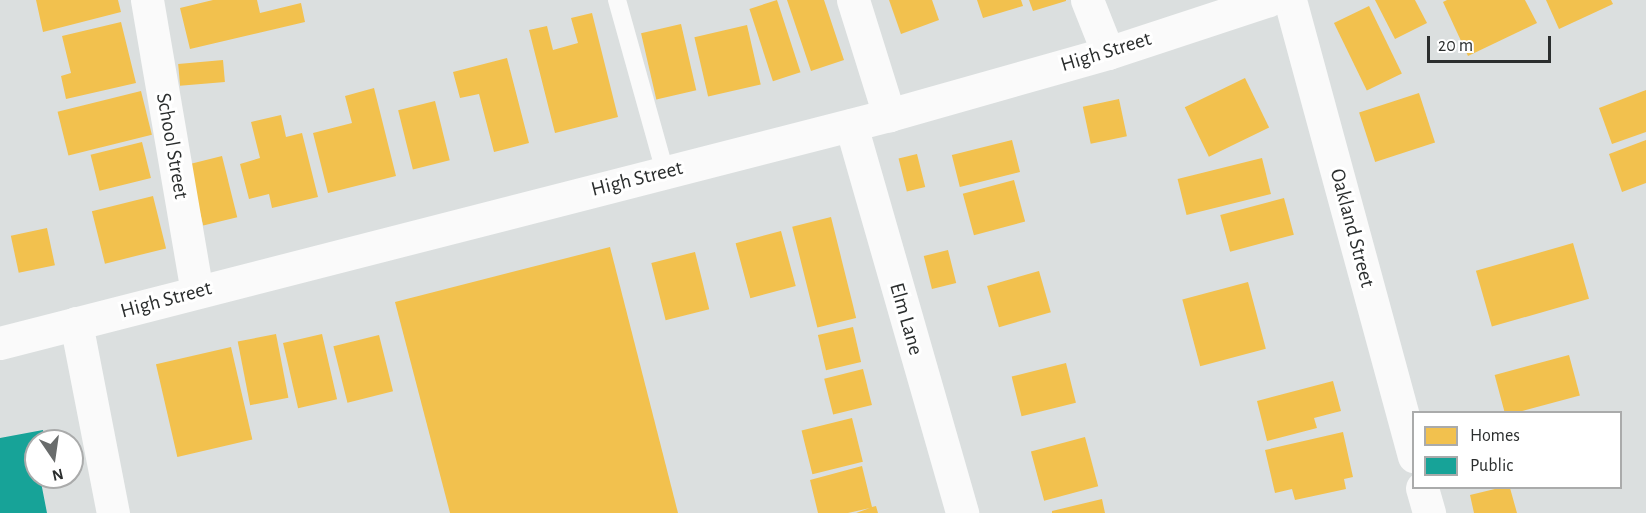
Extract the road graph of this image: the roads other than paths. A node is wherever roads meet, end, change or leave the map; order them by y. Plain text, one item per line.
1 (147, 0) edge
2 (617, 0) edge
3 (853, 0) edge
4 (1087, 0) edge
5 (1269, 0) edge
6 (1290, 0) edge
7 (1108, 53) junction
8 (890, 115) junction
9 (851, 124) junction
10 (665, 172) junction
11 (197, 292) junction
12 (76, 323) junction
13 (0, 343) edge
14 (1412, 452) edge
15 (1422, 489) edge
16 (113, 513) edge
17 (962, 513) edge
18 (1429, 513) edge

1 - 11 street, School Street
2 - 10 lane
3 - 8 street
4 - 7 street
5 - 7 street, High Street
6 - 14 street, Oakland Street
7 - 8 street, High Street
8 - 9 street, High Street
9 - 10 street, High Street
9 - 17 street, Elm Lane
10 - 11 street, High Street
11 - 12 street, High Street
12 - 13 street, High Street
12 - 16 street
15 - 18 street

